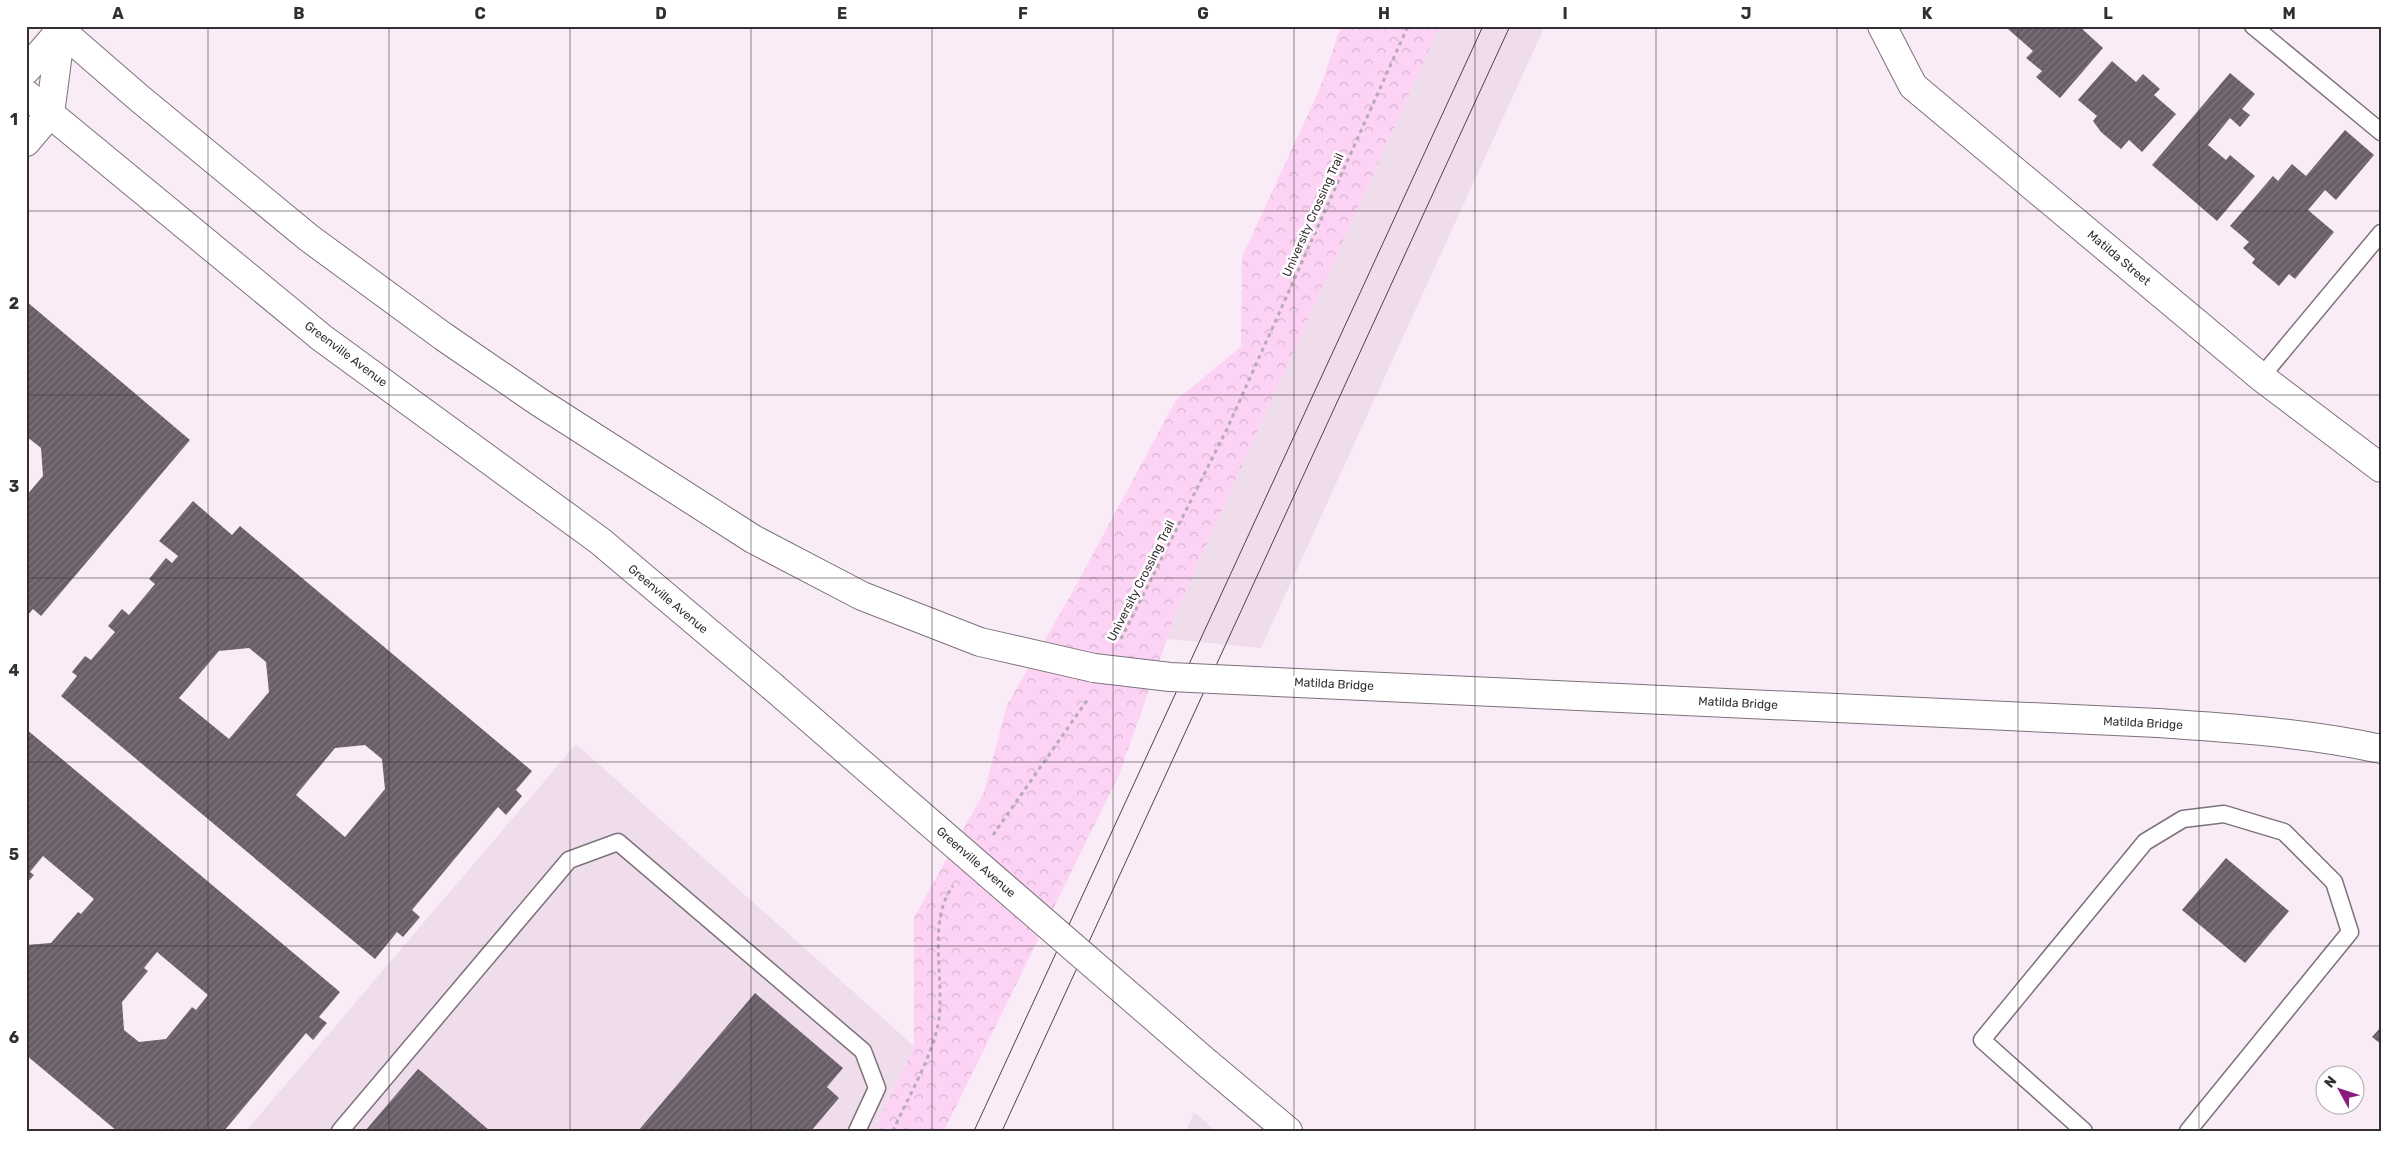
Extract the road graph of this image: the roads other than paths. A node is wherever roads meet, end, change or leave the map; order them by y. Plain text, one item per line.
1 (1882, 26) edge
2 (2253, 26) edge
3 (60, 28) edge
4 (26, 70) edge
5 (26, 94) edge
6 (50, 114) junction
7 (2381, 132) edge
8 (26, 142) edge
9 (2381, 233) edge
10 (2261, 377) junction
11 (2381, 468) edge
12 (2381, 749) edge
13 (340, 1131) edge
14 (857, 1131) edge
15 (1288, 1131) edge
16 (2084, 1131) edge
17 (2188, 1131) edge

1 - 10 main road, Matilda Street
2 - 7 lane
3 - 4 main road
3 - 6 main road
3 - 12 main road, Matilda Bridge, bridge
5 - 6 main road, Greenville Avenue
6 - 8 main road
6 - 15 main road, Greenville Avenue, bridge
9 - 10 lane
10 - 11 main road, Matilda Street
13 - 14 lane
16 - 17 lane

